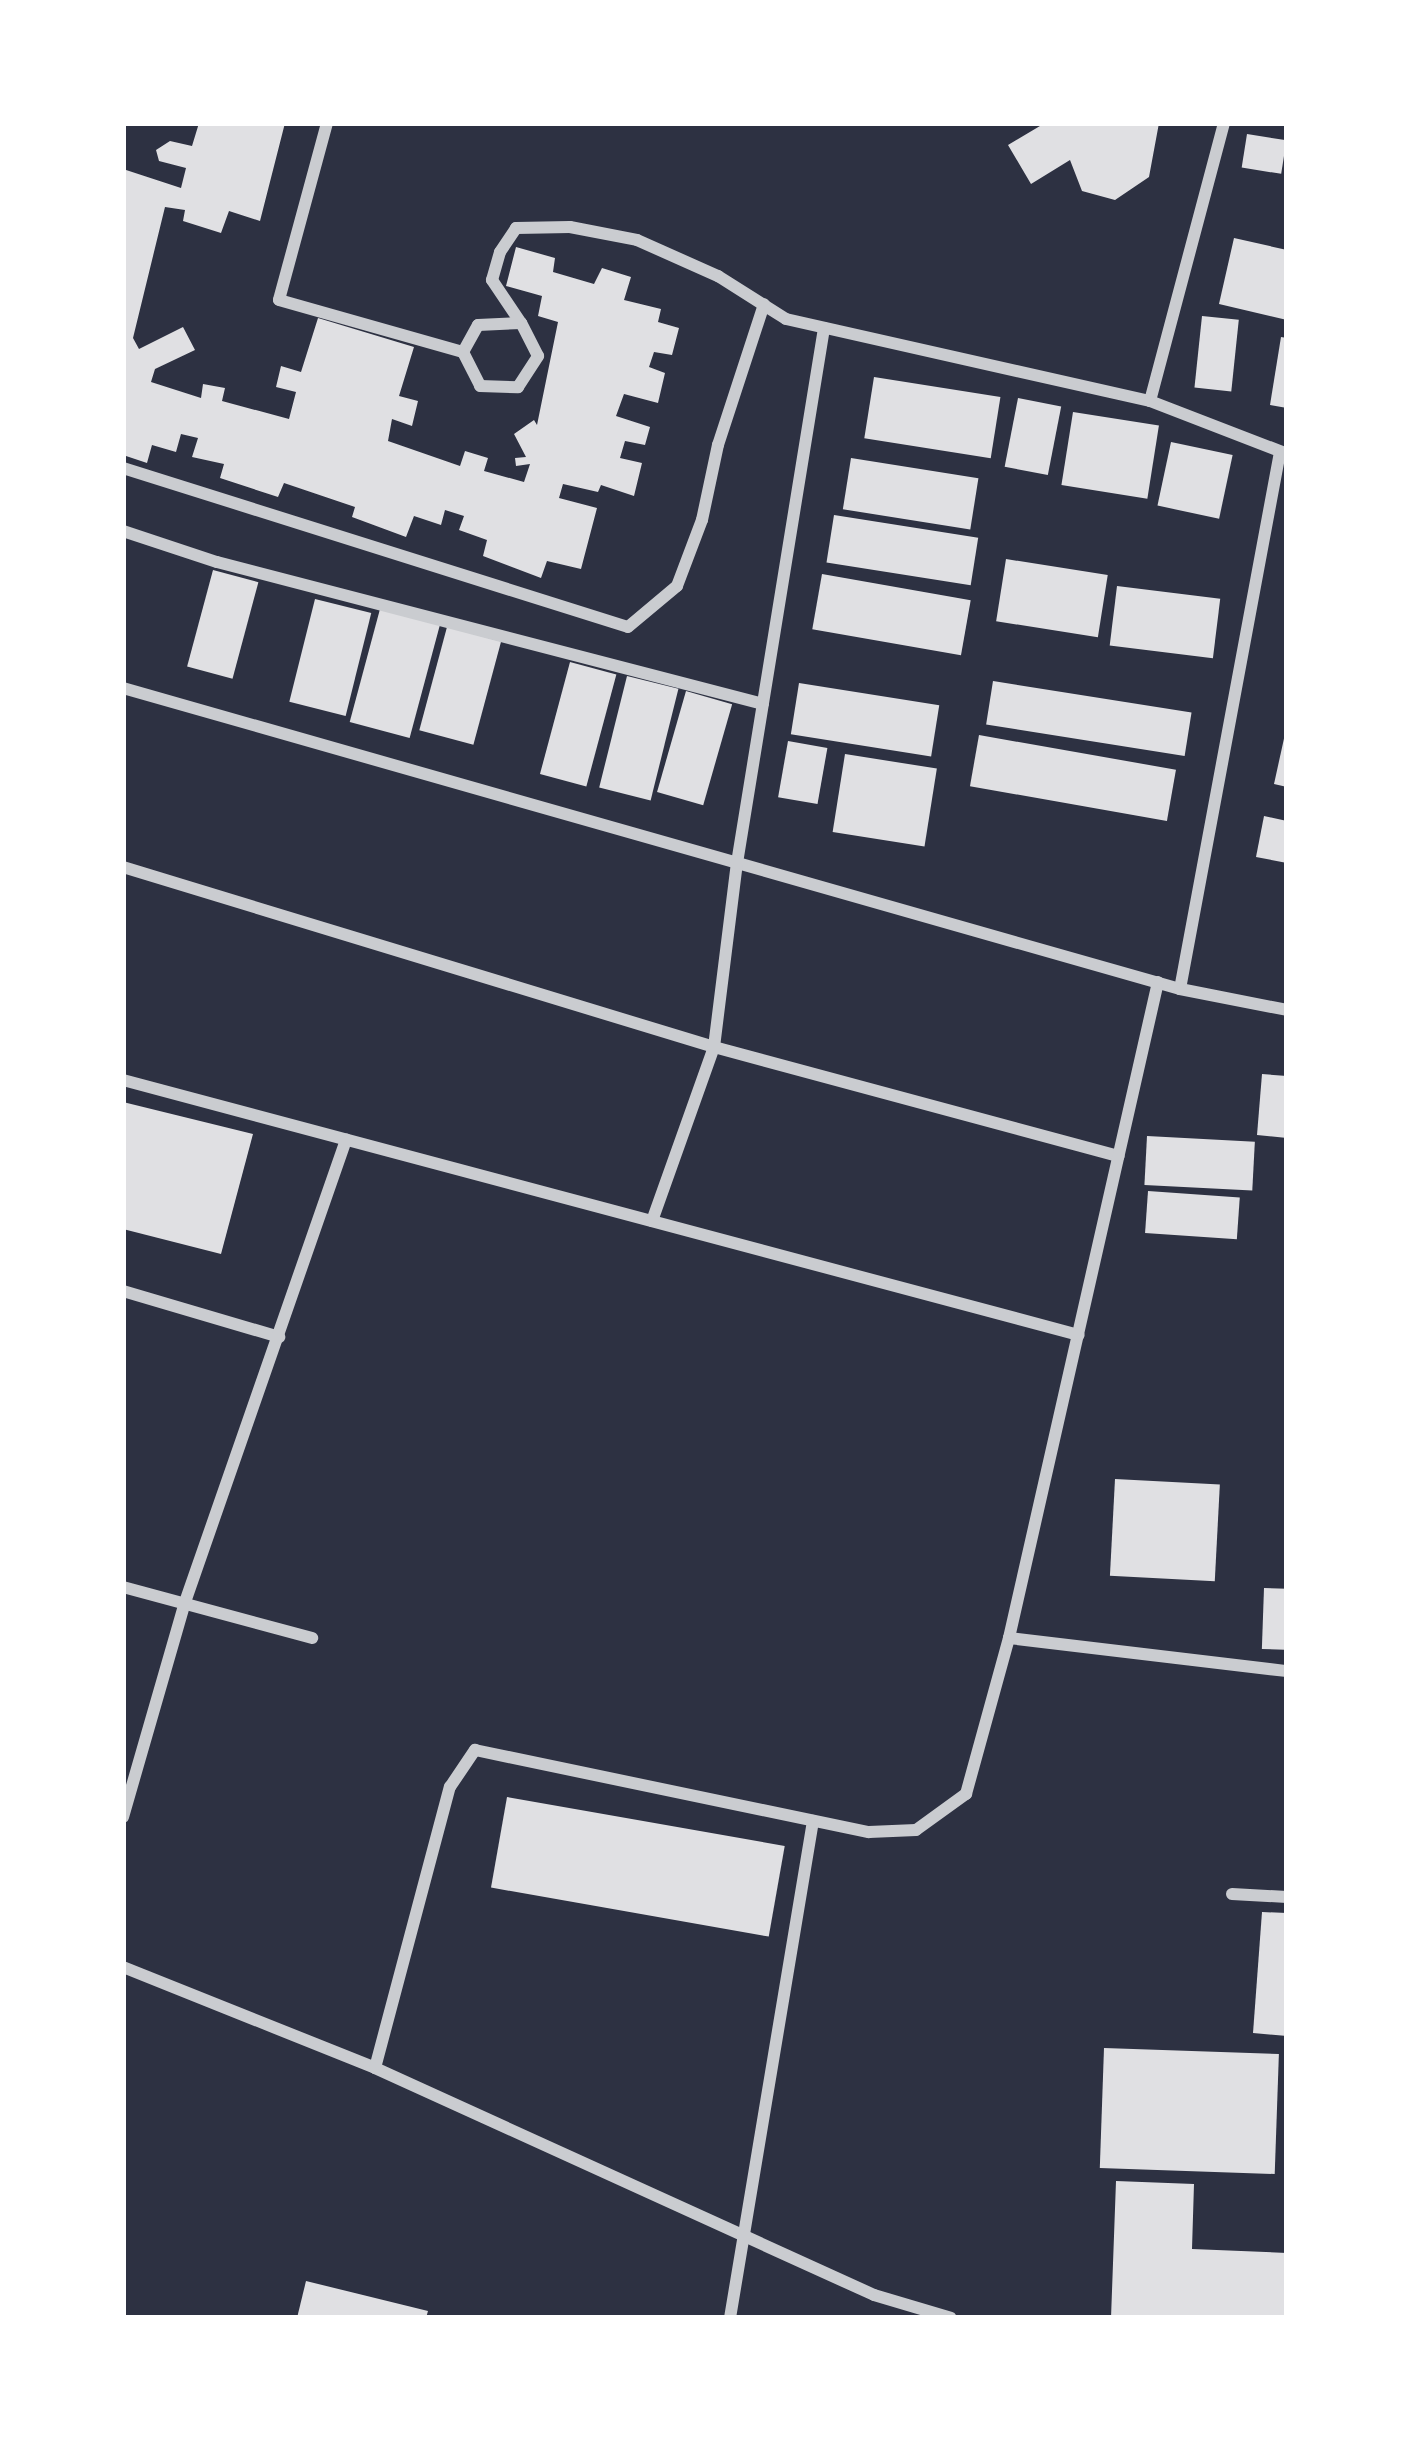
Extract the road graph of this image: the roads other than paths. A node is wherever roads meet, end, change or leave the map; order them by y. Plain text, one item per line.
1 (327, 123) edge
2 (1223, 123) edge
3 (764, 304) junction
4 (521, 322) junction
5 (824, 328) junction
6 (463, 352) junction
7 (1150, 401) junction
8 (1283, 453) edge
9 (123, 468) edge
10 (123, 532) edge
11 (123, 688) edge
12 (763, 704) junction
13 (736, 863) junction
14 (123, 867) edge
15 (1158, 982) junction
16 (1180, 989) junction
17 (1287, 1010) edge
18 (714, 1047) junction
19 (123, 1079) edge
20 (346, 1139) junction
21 (1119, 1156) junction
22 (652, 1221) junction
23 (123, 1292) edge
24 (1079, 1335) junction
25 (279, 1337) junction
26 (123, 1587) edge
27 (184, 1604) junction
28 (1009, 1638) junction
29 (312, 1639) dead end
30 (1287, 1671) edge
31 (123, 1817) edge
32 (813, 1821) junction
33 (1232, 1894) dead end
34 (1287, 1898) edge
35 (123, 1966) edge
36 (375, 2068) junction
37 (742, 2232) junction
38 (730, 2318) edge
39 (951, 2318) edge

1 - 6 street
2 - 7 street
3 - 4 street
3 - 5 street
3 - 9 street
4 - 6 street
4 - 6 street
5 - 7 street
5 - 12 street
7 - 8 street
8 - 16 street
10 - 12 street
11 - 13 street
12 - 13 street
13 - 15 street
13 - 18 street
14 - 18 street
15 - 16 street
15 - 21 street
16 - 17 street
18 - 21 street
18 - 22 street
19 - 20 street
20 - 22 street
20 - 25 street
21 - 24 street
22 - 24 street
23 - 25 street
24 - 28 street
25 - 27 street
26 - 27 street
27 - 29 street
27 - 31 street
28 - 30 street
28 - 32 street
32 - 36 street
32 - 37 street
33 - 34 street
35 - 36 street
36 - 37 street
37 - 38 street
37 - 39 street

